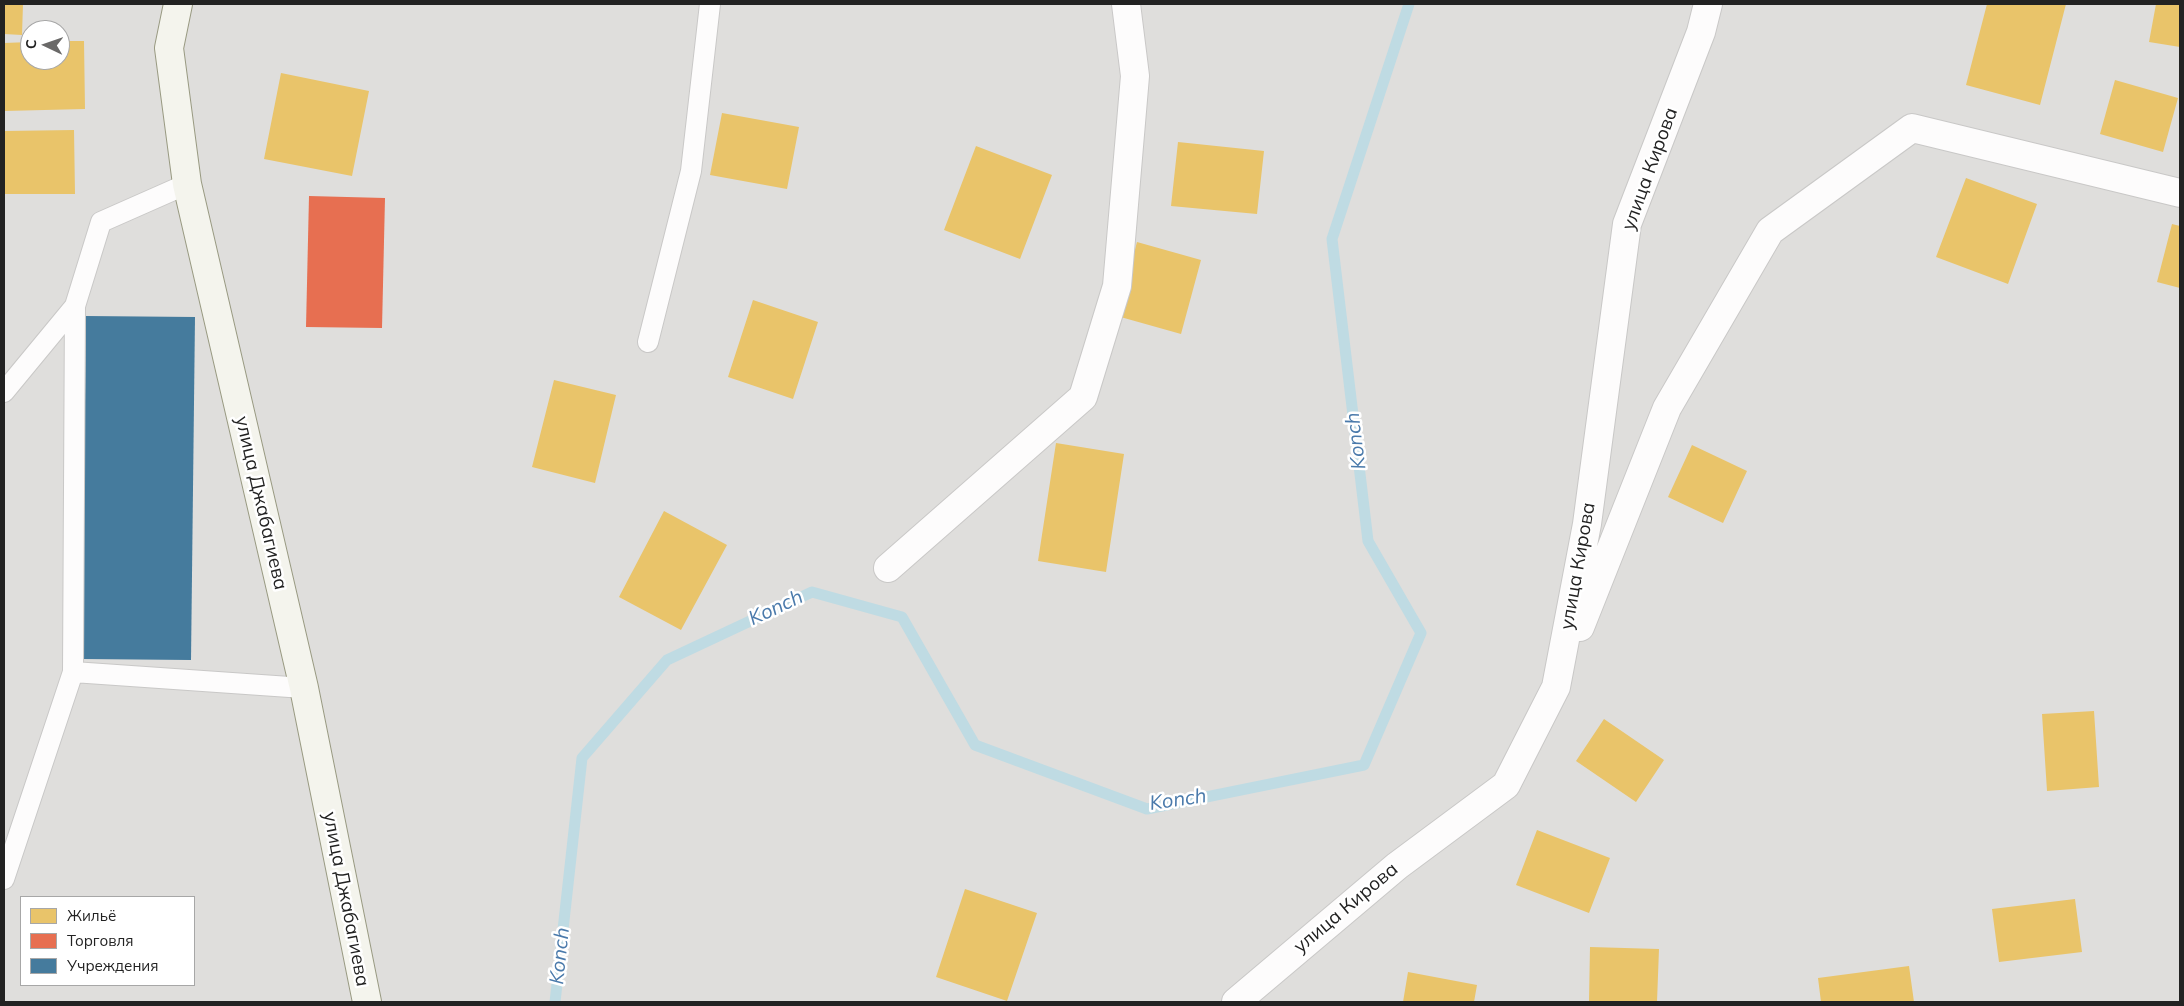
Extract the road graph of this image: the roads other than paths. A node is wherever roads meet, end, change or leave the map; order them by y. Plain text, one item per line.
1 (178, 4) edge
2 (710, 4) edge
3 (1126, 4) edge
4 (1708, 4) edge
5 (187, 184) junction
6 (2180, 193) edge
7 (75, 306) junction
8 (648, 342) dead end
9 (4, 392) edge
10 (888, 568) dead end
11 (73, 672) junction
12 (1556, 686) junction
13 (304, 688) junction
14 (4, 879) edge
15 (367, 1002) edge
16 (1236, 1002) edge

1 - 5 main road, улица Джабагиева
2 - 8 lane
3 - 10 street
4 - 12 street, улица Кирова
5 - 7 lane
5 - 13 main road, улица Джабагиева
6 - 12 street
7 - 9 lane
7 - 11 lane
11 - 13 lane
11 - 14 lane
12 - 16 street, улица Кирова
13 - 15 main road, улица Джабагиева

